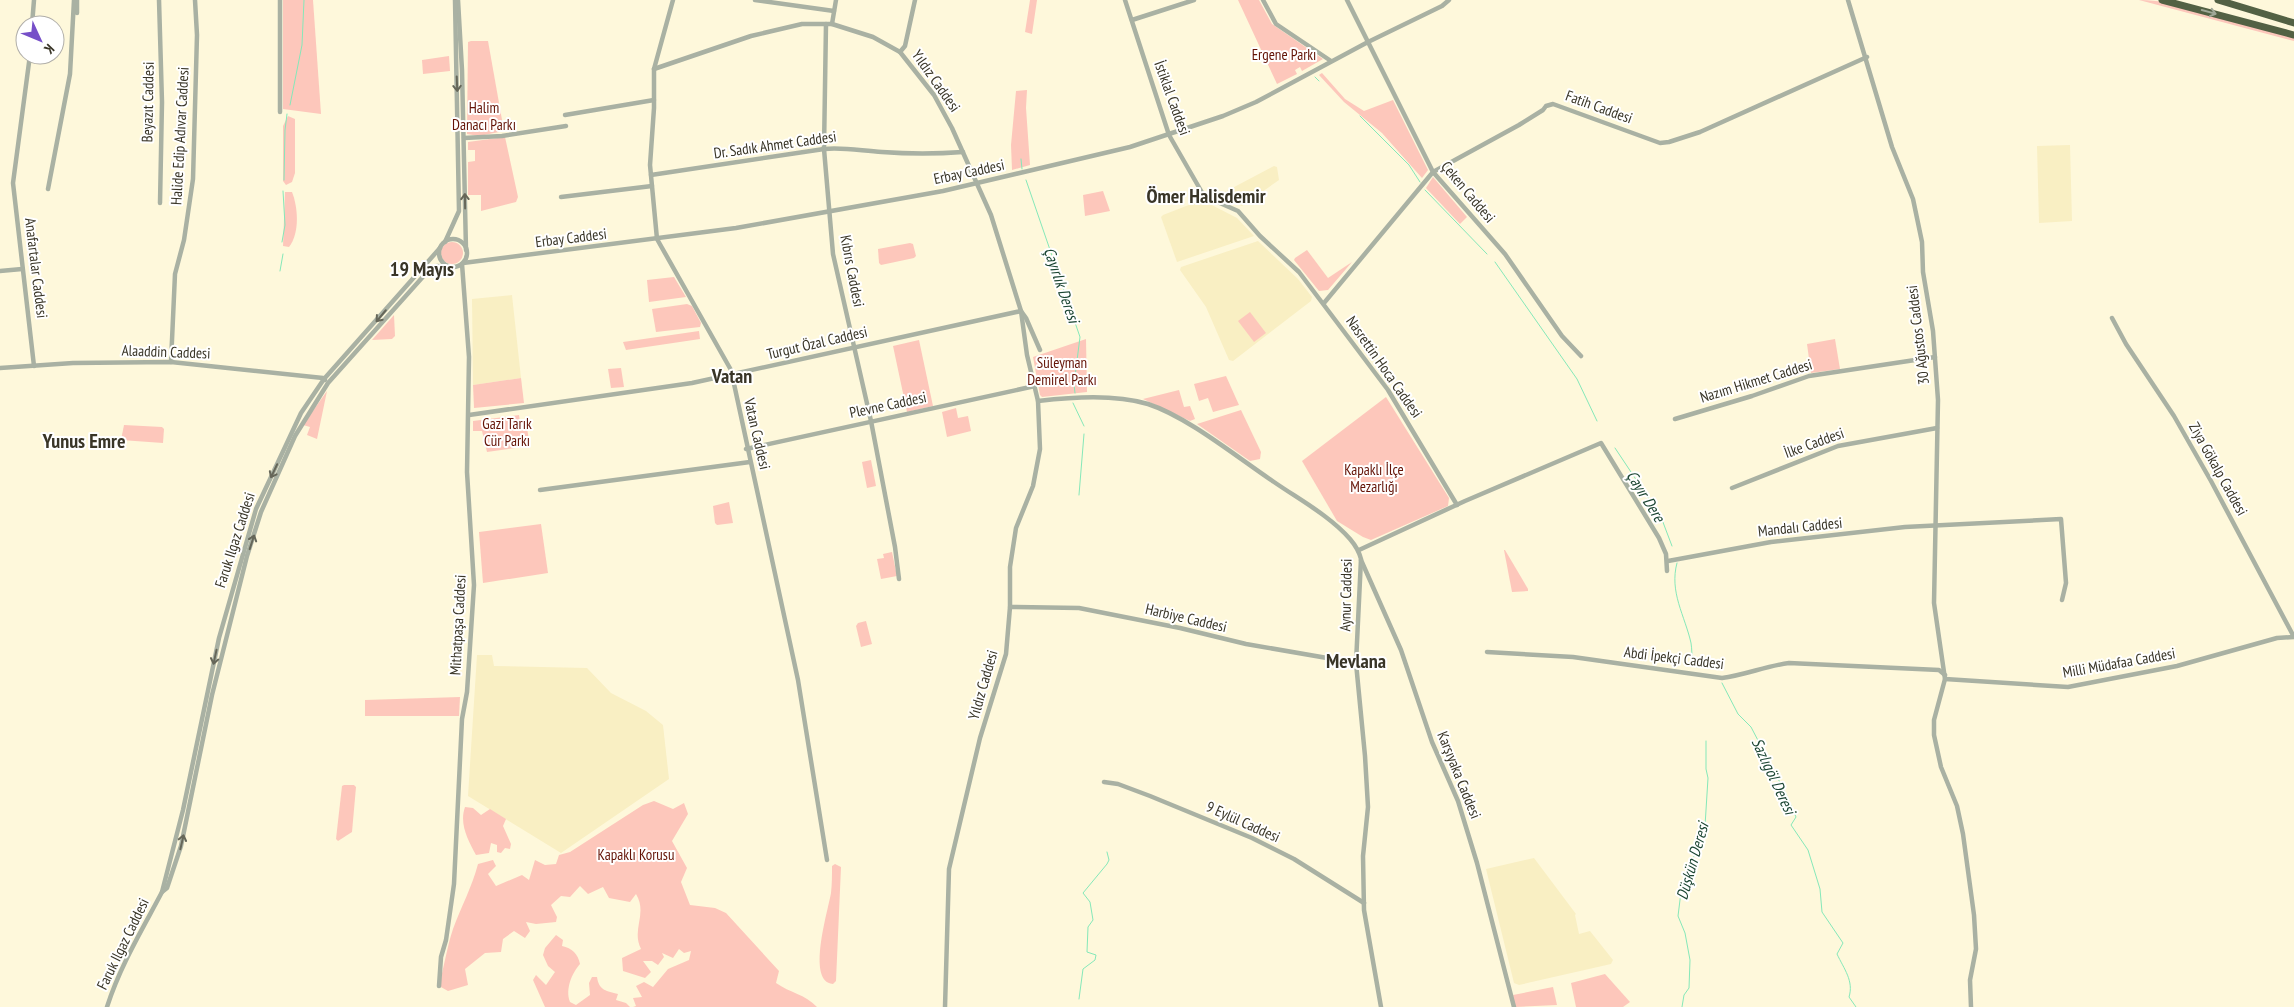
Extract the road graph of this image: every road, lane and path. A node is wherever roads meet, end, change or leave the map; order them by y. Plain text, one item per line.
1 (34, 0) edge
2 (76, 0) edge
3 (158, 0) edge
4 (195, 0) edge
5 (280, 0) edge
6 (455, 0) edge
7 (458, 0) edge
8 (674, 0) edge
9 (755, 0) edge
10 (836, 0) edge
11 (915, 0) edge
12 (1125, 0) edge
13 (1194, 0) edge
14 (1263, 0) edge
15 (1347, 0) edge
16 (1449, 0) edge
17 (1848, 0) edge
18 (2162, 0) edge
19 (2218, 0) edge
20 (834, 11) junction
21 (33, 15) edge
22 (1132, 20) junction
23 (2294, 23) edge
24 (826, 24) junction
25 (832, 24) junction
26 (2294, 35) edge
27 (1368, 42) junction
28 (900, 52) junction
29 (1867, 58) junction
30 (1331, 61) junction
31 (29, 65) edge
32 (654, 68) junction
33 (654, 100) junction
34 (280, 112) dead end
35 (565, 115) dead end
36 (566, 126) dead end
37 (1169, 135) junction
38 (464, 138) junction
39 (824, 149) junction
40 (963, 152) junction
41 (1432, 172) junction
42 (651, 176) junction
43 (978, 184) junction
44 (652, 186) junction
45 (48, 189) dead end
46 (561, 197) dead end
47 (160, 204) dead end
48 (829, 212) junction
49 (657, 239) junction
50 (445, 242) junction
51 (440, 248) junction
52 (466, 250) junction
53 (463, 263) junction
54 (451, 267) junction
55 (22, 269) junction
56 (0, 271) edge
57 (1300, 272) joint
58 (1324, 303) junction
59 (1021, 311) junction
60 (2112, 318) dead end
61 (855, 347) junction
62 (1040, 350) dead end
63 (1581, 356) dead end
64 (1935, 357) junction
65 (171, 362) junction
66 (34, 366) junction
67 (0, 368) edge
68 (732, 374) junction
69 (326, 381) junction
70 (1035, 386) junction
71 (1038, 400) junction
72 (469, 415) junction
73 (1675, 419) dead end
74 (871, 421) junction
75 (1937, 428) junction
76 (746, 449) junction
77 (750, 462) junction
78 (1732, 488) dead end
79 (540, 490) dead end
80 (1457, 505) junction
81 (1936, 526) junction
82 (1358, 550) junction
83 (1361, 559) junction
84 (1668, 561) junction
85 (1667, 571) dead end
86 (899, 579) dead end
87 (2062, 600) dead end
88 (1010, 607) junction
89 (2294, 637) edge
90 (1487, 652) dead end
91 (1356, 663) junction
92 (1945, 677) junction
93 (1104, 782) dead end
94 (827, 860) dead end
95 (162, 892) junction
96 (1364, 903) junction
97 (439, 986) dead end
98 (107, 1007) edge
99 (944, 1007) edge
100 (1381, 1007) edge
101 (1514, 1007) edge
102 (1972, 1007) edge

1 - 21 street
2 - 45 street
3 - 47 street, Beyazıt Caddesi
4 - 65 street, Halide Edip Adıvar Caddesi
5 - 34 street
6 -> 50 street
7 - 38 street
8 - 32 street, Vatan Caddesi
9 - 20 street
10 - 20 street
11 - 28 street
12 - 22 street, İstiklal Caddesi
13 - 22 street
14 - 30 street
15 - 27 street, Çeken Caddesi
16 - 27 street, Erbay Caddesi
17 - 29 street, 30 Ağustos Caddesi
18 -> 26 highway
19 - 23 highway
20 - 25 street
22 - 37 street, İstiklal Caddesi
24 - 25 street, Yıldız Caddesi
24 - 32 street, Yıldız Caddesi
24 - 39 street, Kıbrıs Caddesi
25 - 28 street, Yıldız Caddesi
27 - 30 street, Erbay Caddesi
27 - 41 street, Çeken Caddesi
28 - 40 street, Yıldız Caddesi
29 - 41 street, Fatih Caddesi
29 - 64 street, 30 Ağustos Caddesi
30 - 37 street, Erbay Caddesi
31 - 55 street, Anafartalar Caddesi
32 - 33 street, Vatan Caddesi
33 - 35 street
33 - 42 street, Vatan Caddesi
36 - 38 street
37 - 43 street, Erbay Caddesi
37 - 57 street, İstiklal Caddesi
52 -> 38 street
39 - 40 street, Dr. Sadık Ahmet Caddesi
39 - 42 street, Dr. Sadık Ahmet Caddesi
39 - 48 street, Kıbrıs Caddesi
40 - 43 street, Yıldız Caddesi
41 - 58 street, Fatih Caddesi
41 - 63 street, Çeken Caddesi
42 - 44 street, Vatan Caddesi
43 - 48 street, Erbay Caddesi
43 - 59 street, Yıldız Caddesi
44 - 46 street
44 - 49 street, Vatan Caddesi
48 - 49 street, Erbay Caddesi
48 - 61 street, Kıbrıs Caddesi
49 - 53 street, Erbay Caddesi
49 - 68 street, Vatan Caddesi
50 - 51 street
50 - 52 street
51 - 54 street
51 -> 69 street, Faruk Ilgaz Caddesi
52 - 53 street
53 - 54 street
53 - 72 street, Mithatpaşa Caddesi
54 - 69 street, Faruk Ilgaz Caddesi
55 - 56 street
55 - 66 street, Anafartalar Caddesi
57 - 58 street, Nasrettin Hoca Caddesi
58 - 80 street, Nasrettin Hoca Caddesi
59 - 61 street, Turgut Özal Caddesi
59 - 62 street, Yıldız Caddesi
59 - 70 street, Yıldız Caddesi
60 - 89 street, Ziya Gökalp Caddesi
61 - 68 street, Turgut Özal Caddesi
61 - 74 street, Kıbrıs Caddesi
64 - 73 street, Nazım Hikmet Caddesi
64 - 75 street, 30 Ağustos Caddesi
65 - 66 street, Alaaddin Caddesi
65 - 69 street, Alaaddin Caddesi
66 - 67 street, Alaaddin Caddesi
68 - 72 street, Turgut Özal Caddesi
68 - 76 street, Vatan Caddesi
95 -> 69 street, Faruk Ilgaz Caddesi
69 -> 95 street, Faruk Ilgaz Caddesi
70 - 71 street, Yıldız Caddesi
70 - 74 street, Plevne Caddesi
71 - 82 street, Aynur Caddesi
71 - 88 street, Yıldız Caddesi
72 - 97 street, Mithatpaşa Caddesi
74 - 76 street, Plevne Caddesi
74 - 86 street, Kıbrıs Caddesi
75 - 78 street, İlke Caddesi
75 - 81 street, 30 Ağustos Caddesi
76 - 77 street, Vatan Caddesi
77 - 79 street
77 - 94 street, Vatan Caddesi
80 - 82 street
80 - 84 street
81 - 84 street, Mandalı Caddesi
81 - 87 street, Mandalı Caddesi
81 - 92 street, 30 Ağustos Caddesi
82 - 83 street, Aynur Caddesi
83 - 91 street, Aynur Caddesi
83 - 101 street, Karşıyaka Caddesi
84 - 85 street
88 - 91 street, Harbiye Caddesi
88 - 99 street, Yıldız Caddesi
89 - 92 street, Milli Müdafaa Caddesi
90 - 92 street, Abdi İpekçi Caddesi
91 - 96 street, Aynur Caddesi
92 - 102 street
93 - 96 street, 9 Eylül Caddesi
95 - 98 street, Faruk Ilgaz Caddesi
96 - 100 street, Aynur Caddesi

